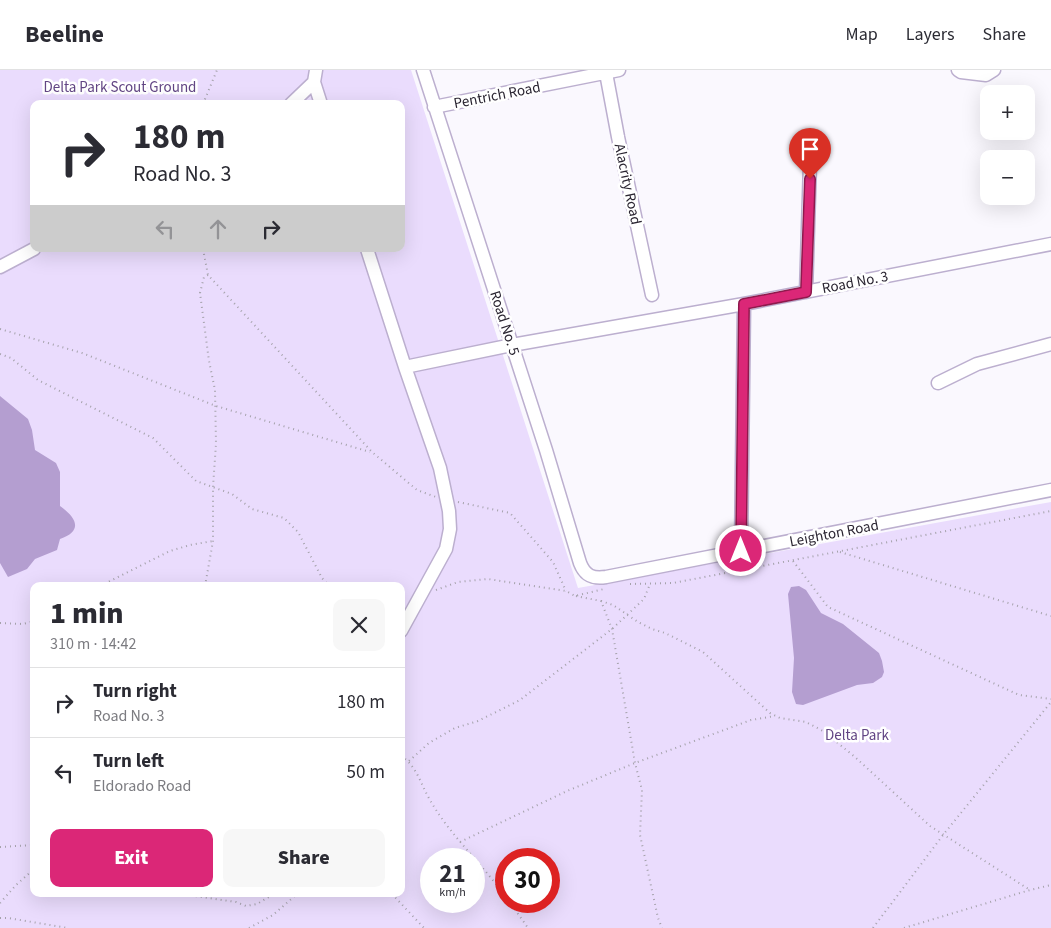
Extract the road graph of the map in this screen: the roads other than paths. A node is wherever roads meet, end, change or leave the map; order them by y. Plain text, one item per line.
1 (422, 70) edge
2 (619, 70) edge
3 (958, 70) edge
4 (994, 70) edge
5 (606, 73) junction
6 (315, 76) edge
7 (294, 100) edge
8 (320, 100) edge
9 (434, 108) junction
10 (810, 164) dead end
11 (1051, 244) edge
12 (30, 251) edge
13 (368, 252) edge
14 (0, 268) edge
15 (806, 292) junction
16 (652, 295) dead end
17 (744, 304) junction
18 (1051, 344) edge
19 (512, 345) junction
20 (405, 367) junction
21 (938, 383) dead end
22 (1051, 490) edge
23 (741, 551) junction
24 (588, 575) joint
25 (405, 624) edge

1 - 9 street, Road No. 5
2 - 5 street, Pentrich Road
3 - 4 street
5 - 9 street, Pentrich Road
5 - 16 street, Alacrity Road
6 - 7 street
6 - 8 street
9 - 19 street, Road No. 5
10 - 15 street
11 - 15 street, Road No. 3
12 - 14 street
13 - 20 street
15 - 17 street, Road No. 3
17 - 19 street, Road No. 3
17 - 23 street
18 - 21 street
19 - 20 street, Road No. 3
19 - 24 street, Road No. 5
20 - 25 street
22 - 23 street, Leighton Road
23 - 24 street, Leighton Road

